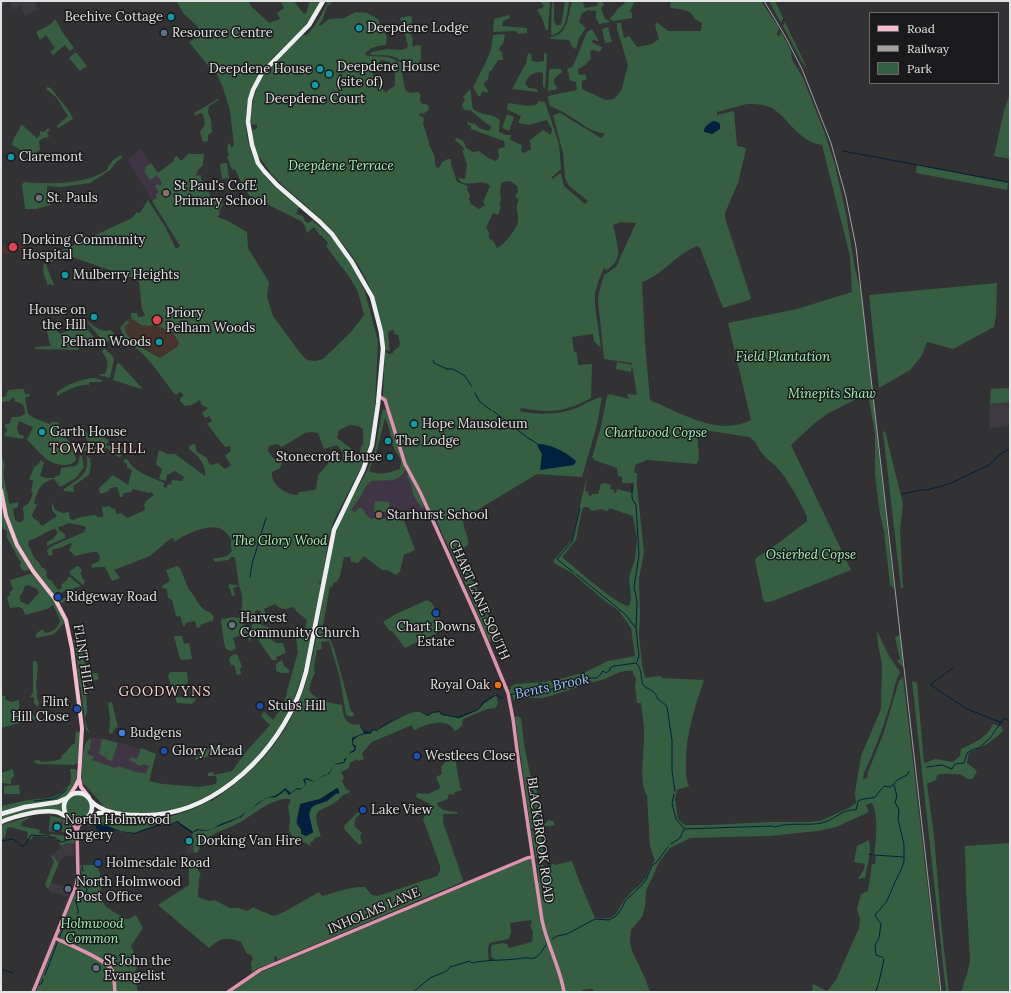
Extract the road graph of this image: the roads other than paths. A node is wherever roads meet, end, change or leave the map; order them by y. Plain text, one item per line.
1 (323, 1) edge
2 (379, 396) junction
3 (378, 404) junction
4 (388, 409) junction
5 (1, 490) edge
6 (506, 688) joint
7 (79, 778) junction
8 (68, 797) junction
9 (90, 799) junction
10 (115, 812) junction
11 (1, 814) edge
12 (70, 819) junction
13 (85, 819) junction
14 (1, 822) edge
15 (77, 831) junction
16 (533, 857) junction
17 (55, 938) junction
18 (33, 992) edge
19 (116, 992) edge
20 (228, 992) edge
21 (564, 992) edge

1 - 2 highway
2 - 3 highway
2 - 4 street, CHART LANE SOUTH
3 - 4 street
3 - 10 highway
4 - 6 street, CHART LANE SOUTH
5 - 7 main road, FLINT HILL
6 - 16 street, BLACKBROOK ROAD
7 - 8 main road, FLINT HILL
7 - 9 main road, FLINT HILL
8 - 9 highway
8 - 11 highway
8 - 12 highway
9 - 10 highway
9 - 13 highway
10 - 13 highway
12 - 13 highway
12 - 14 highway
12 - 15 street
13 - 15 street
15 - 17 street
16 - 20 street, INHOLMS LANE
16 - 21 street, BLACKBROOK ROAD
17 - 18 street
17 - 19 street

